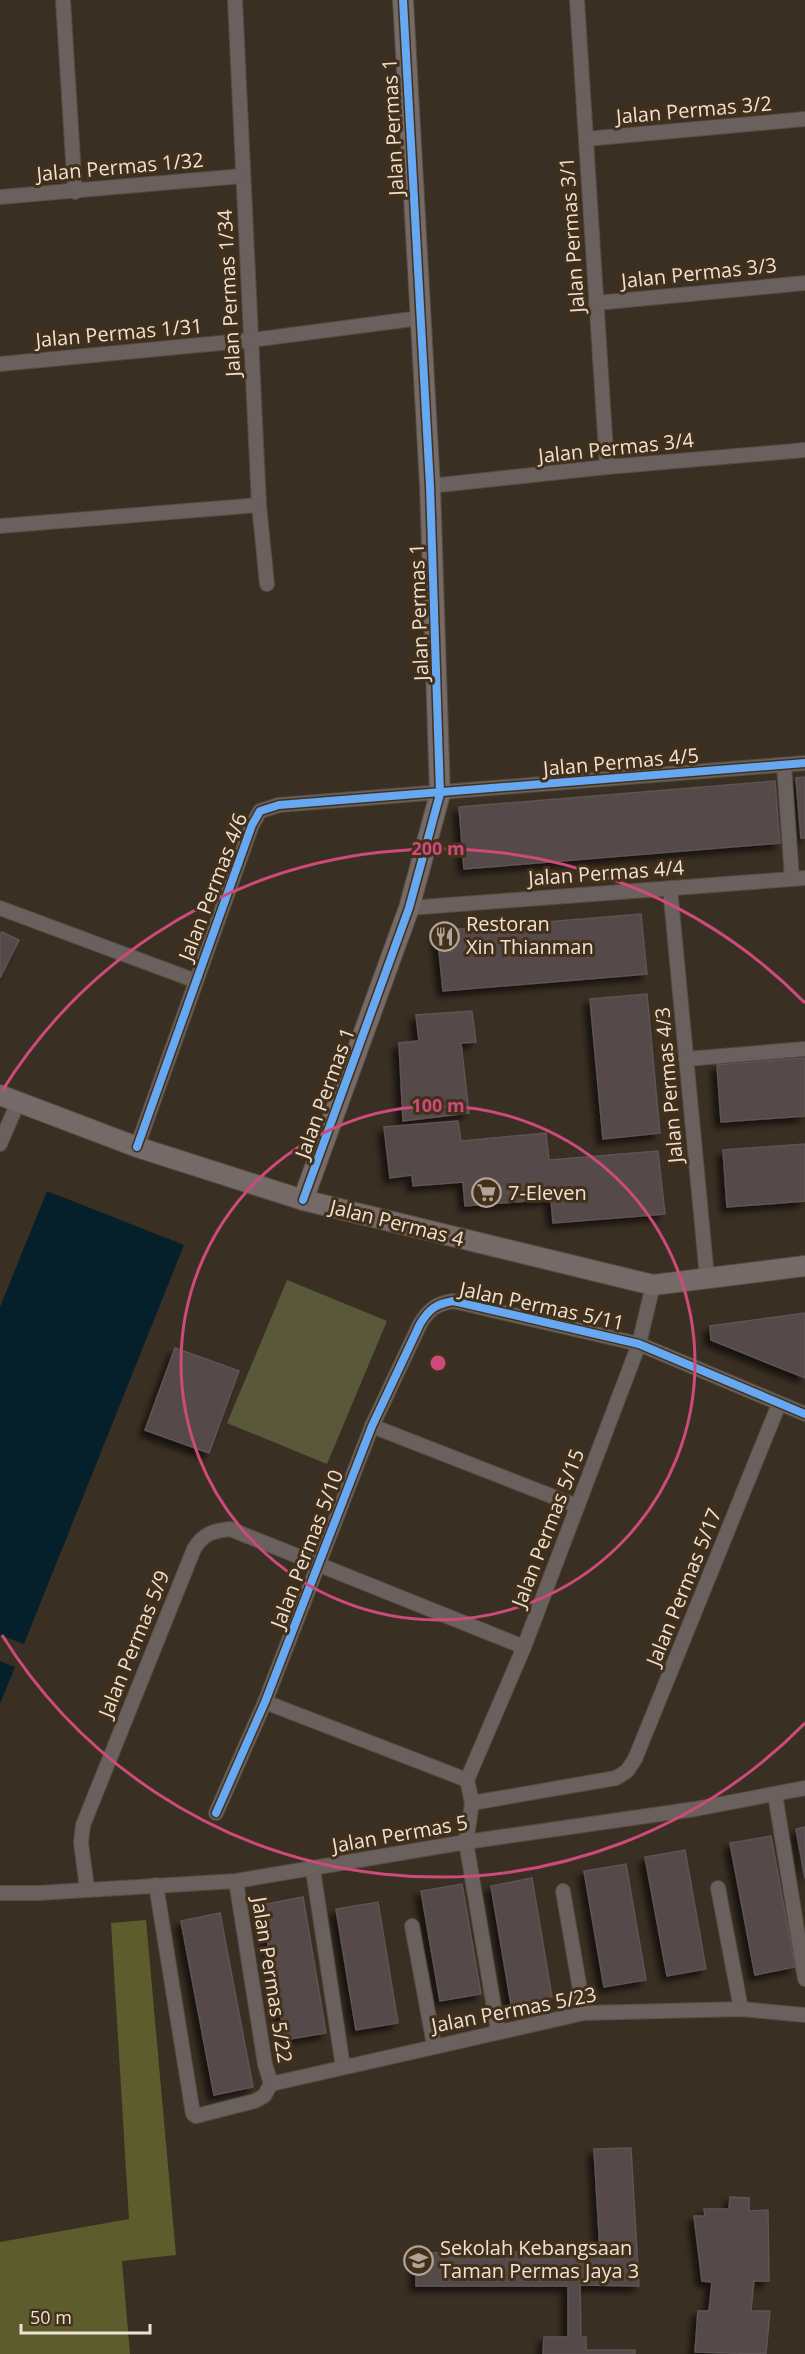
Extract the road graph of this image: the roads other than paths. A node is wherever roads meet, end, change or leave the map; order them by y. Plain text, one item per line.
1 (63, 0) edge
2 (235, 0) edge
3 (403, 0) edge
4 (577, 0) edge
5 (805, 119) edge
6 (586, 140) junction
7 (243, 176) junction
8 (75, 192) junction
9 (0, 197) edge
10 (805, 283) edge
11 (596, 303) junction
12 (420, 318) junction
13 (252, 340) junction
14 (0, 364) edge
15 (805, 450) edge
16 (607, 467) junction
17 (430, 486) junction
18 (259, 504) junction
19 (0, 526) edge
20 (267, 584) dead end
21 (805, 763) edge
22 (784, 765) junction
23 (440, 794) junction
24 (799, 878) edge
25 (670, 888) junction
26 (0, 908) edge
27 (409, 908) junction
28 (196, 981) junction
29 (805, 1049) edge
30 (686, 1059) junction
31 (9, 1099) edge
32 (0, 1144) edge
33 (137, 1147) junction
34 (303, 1200) junction
35 (805, 1266) edge
36 (707, 1277) junction
37 (653, 1285) junction
38 (438, 1304) joint
39 (639, 1344) junction
40 (779, 1404) junction
41 (805, 1414) edge
42 (372, 1426) junction
43 (577, 1506) junction
44 (319, 1564) junction
45 (524, 1647) junction
46 (265, 1702) junction
47 (467, 1780) junction
48 (805, 1788) edge
49 (775, 1794) junction
50 (472, 1803) junction
51 (216, 1813) dead end
52 (466, 1842) junction
53 (313, 1870) junction
54 (236, 1881) junction
55 (156, 1885) junction
56 (87, 1888) junction
57 (717, 1888) dead end
58 (563, 1891) dead end
59 (0, 1893) edge
60 (412, 1926) dead end
61 (805, 1979) edge
62 (741, 2010) junction
63 (584, 2013) junction
64 (805, 2015) edge
65 (498, 2031) junction
66 (434, 2045) junction
67 (343, 2067) junction
68 (271, 2084) junction

1 - 8 street
2 - 7 street, Jalan Permas 1/34
3 - 12 street, Jalan Permas 1
4 - 6 street, Jalan Permas 3/1
5 - 6 street, Jalan Permas 3/2
6 - 11 street, Jalan Permas 3/1
7 - 8 street, Jalan Permas 1/32
7 - 13 street, Jalan Permas 1/34
8 - 9 street, Jalan Permas 1/32
10 - 11 street, Jalan Permas 3/3
11 - 16 street, Jalan Permas 3/1
12 - 13 street, Jalan Permas 1/31
12 - 17 street, Jalan Permas 1
13 - 14 street, Jalan Permas 1/31
13 - 18 street, Jalan Permas 1/34
15 - 16 street, Jalan Permas 3/4
16 - 17 street, Jalan Permas 3/4
17 - 23 street, Jalan Permas 1
18 - 19 street
18 - 20 street, Jalan Permas 1/34
21 - 22 street, Jalan Permas 4/5
22 - 23 street, Jalan Permas 4/5
22 - 24 street
23 - 27 street, Jalan Permas 1
23 - 28 street, Jalan Permas 4/6
24 - 25 street, Jalan Permas 4/4
25 - 27 street, Jalan Permas 4/4
25 - 30 street, Jalan Permas 4/3
26 - 28 street
27 - 34 street, Jalan Permas 1
28 - 33 street, Jalan Permas 4/6
29 - 30 street
30 - 36 street, Jalan Permas 4/3
31 - 32 street
31 - 33 street, Jalan Permas 4
33 - 34 street, Jalan Permas 4
34 - 37 street, Jalan Permas 4
35 - 36 street, Jalan Permas 4
36 - 37 street, Jalan Permas 4
37 - 39 street, Jalan Permas 5/15
38 - 39 street, Jalan Permas 5/11
38 - 42 street, Jalan Permas 5/10
39 - 40 street, Jalan Permas 5/11
39 - 43 street, Jalan Permas 5/15
40 - 41 street, Jalan Permas 5/11
40 - 50 street, Jalan Permas 5/17
42 - 43 street
42 - 44 street, Jalan Permas 5/10
43 - 45 street, Jalan Permas 5/15
44 - 45 street
44 - 46 street, Jalan Permas 5/10
44 - 56 street, Jalan Permas 5/9
45 - 47 street, Jalan Permas 5/15
46 - 47 street
46 - 51 street, Jalan Permas 5/10
47 - 50 street
48 - 49 street, Jalan Permas 5
49 - 52 street, Jalan Permas 5
49 - 61 street
50 - 52 street
52 - 53 street, Jalan Permas 5
52 - 65 street
53 - 54 street, Jalan Permas 5
53 - 67 street
54 - 55 street, Jalan Permas 5
54 - 68 street, Jalan Permas 5/22
55 - 56 street, Jalan Permas 5
55 - 68 street
56 - 59 street, Jalan Permas 5
57 - 62 street
58 - 63 street
60 - 66 street
62 - 63 street, Jalan Permas 5/23
62 - 64 street, Jalan Permas 5/23
63 - 65 street, Jalan Permas 5/23
65 - 66 street, Jalan Permas 5/23
66 - 67 street, Jalan Permas 5/23
67 - 68 street, Jalan Permas 5/23

